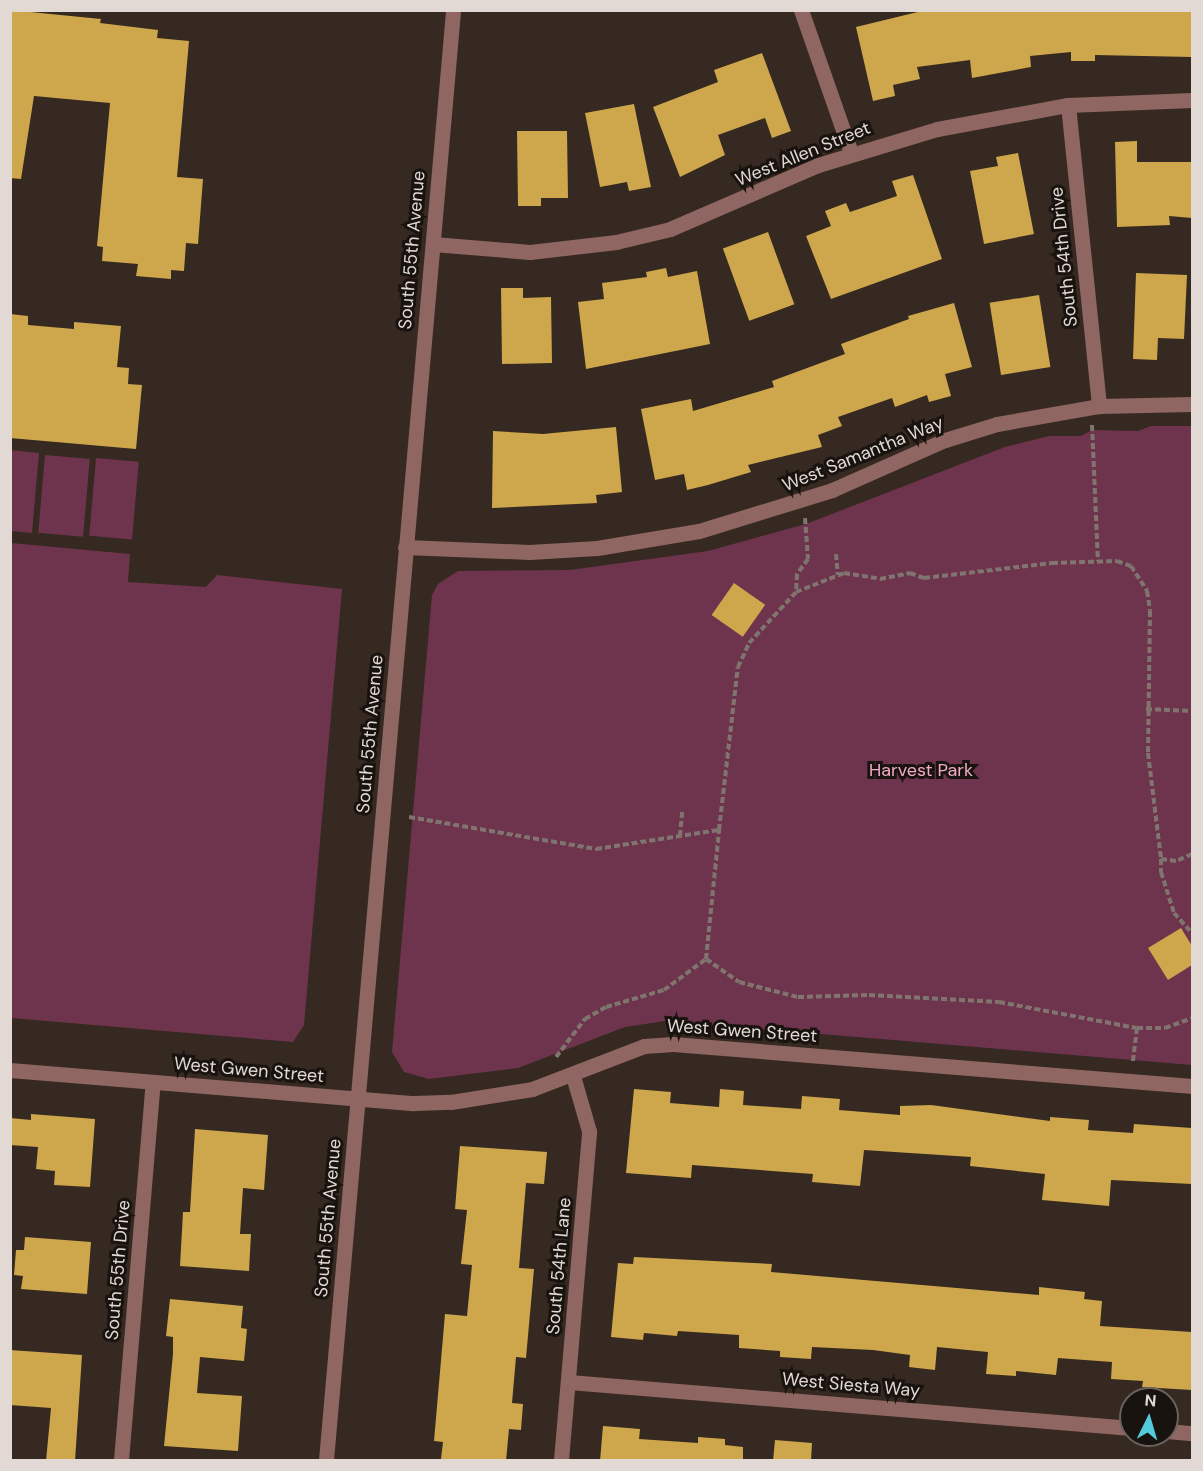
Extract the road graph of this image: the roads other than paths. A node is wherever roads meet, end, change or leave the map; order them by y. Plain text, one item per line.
1 (453, 10) edge
2 (801, 10) edge
3 (1192, 100) edge
4 (1068, 105) junction
5 (851, 153) junction
6 (432, 244) junction
7 (1192, 404) edge
8 (1099, 406) junction
9 (405, 547) junction
10 (10, 1070) edge
11 (573, 1077) junction
12 (153, 1082) junction
13 (1192, 1086) edge
14 (358, 1099) junction
15 (569, 1382) junction
16 (1119, 1427) edge
17 (121, 1461) edge
18 (326, 1461) edge
19 (561, 1461) edge

1 - 6 street, South 55th Avenue
2 - 5 street
3 - 4 street, West Allen Street
4 - 5 street, West Allen Street
4 - 8 street, South 54th Drive
5 - 6 street, West Allen Street
6 - 9 street, South 55th Avenue
7 - 8 street, West Samantha Way
8 - 9 street, West Samantha Way
9 - 14 street, South 55th Avenue
10 - 12 street, West Gwen Street
11 - 13 street, West Gwen Street
11 - 14 street, West Gwen Street
11 - 15 street, South 54th Lane
12 - 14 street, West Gwen Street
12 - 17 street, South 55th Drive
14 - 18 street, South 55th Avenue
15 - 16 street, West Siesta Way
15 - 19 street, South 54th Lane

